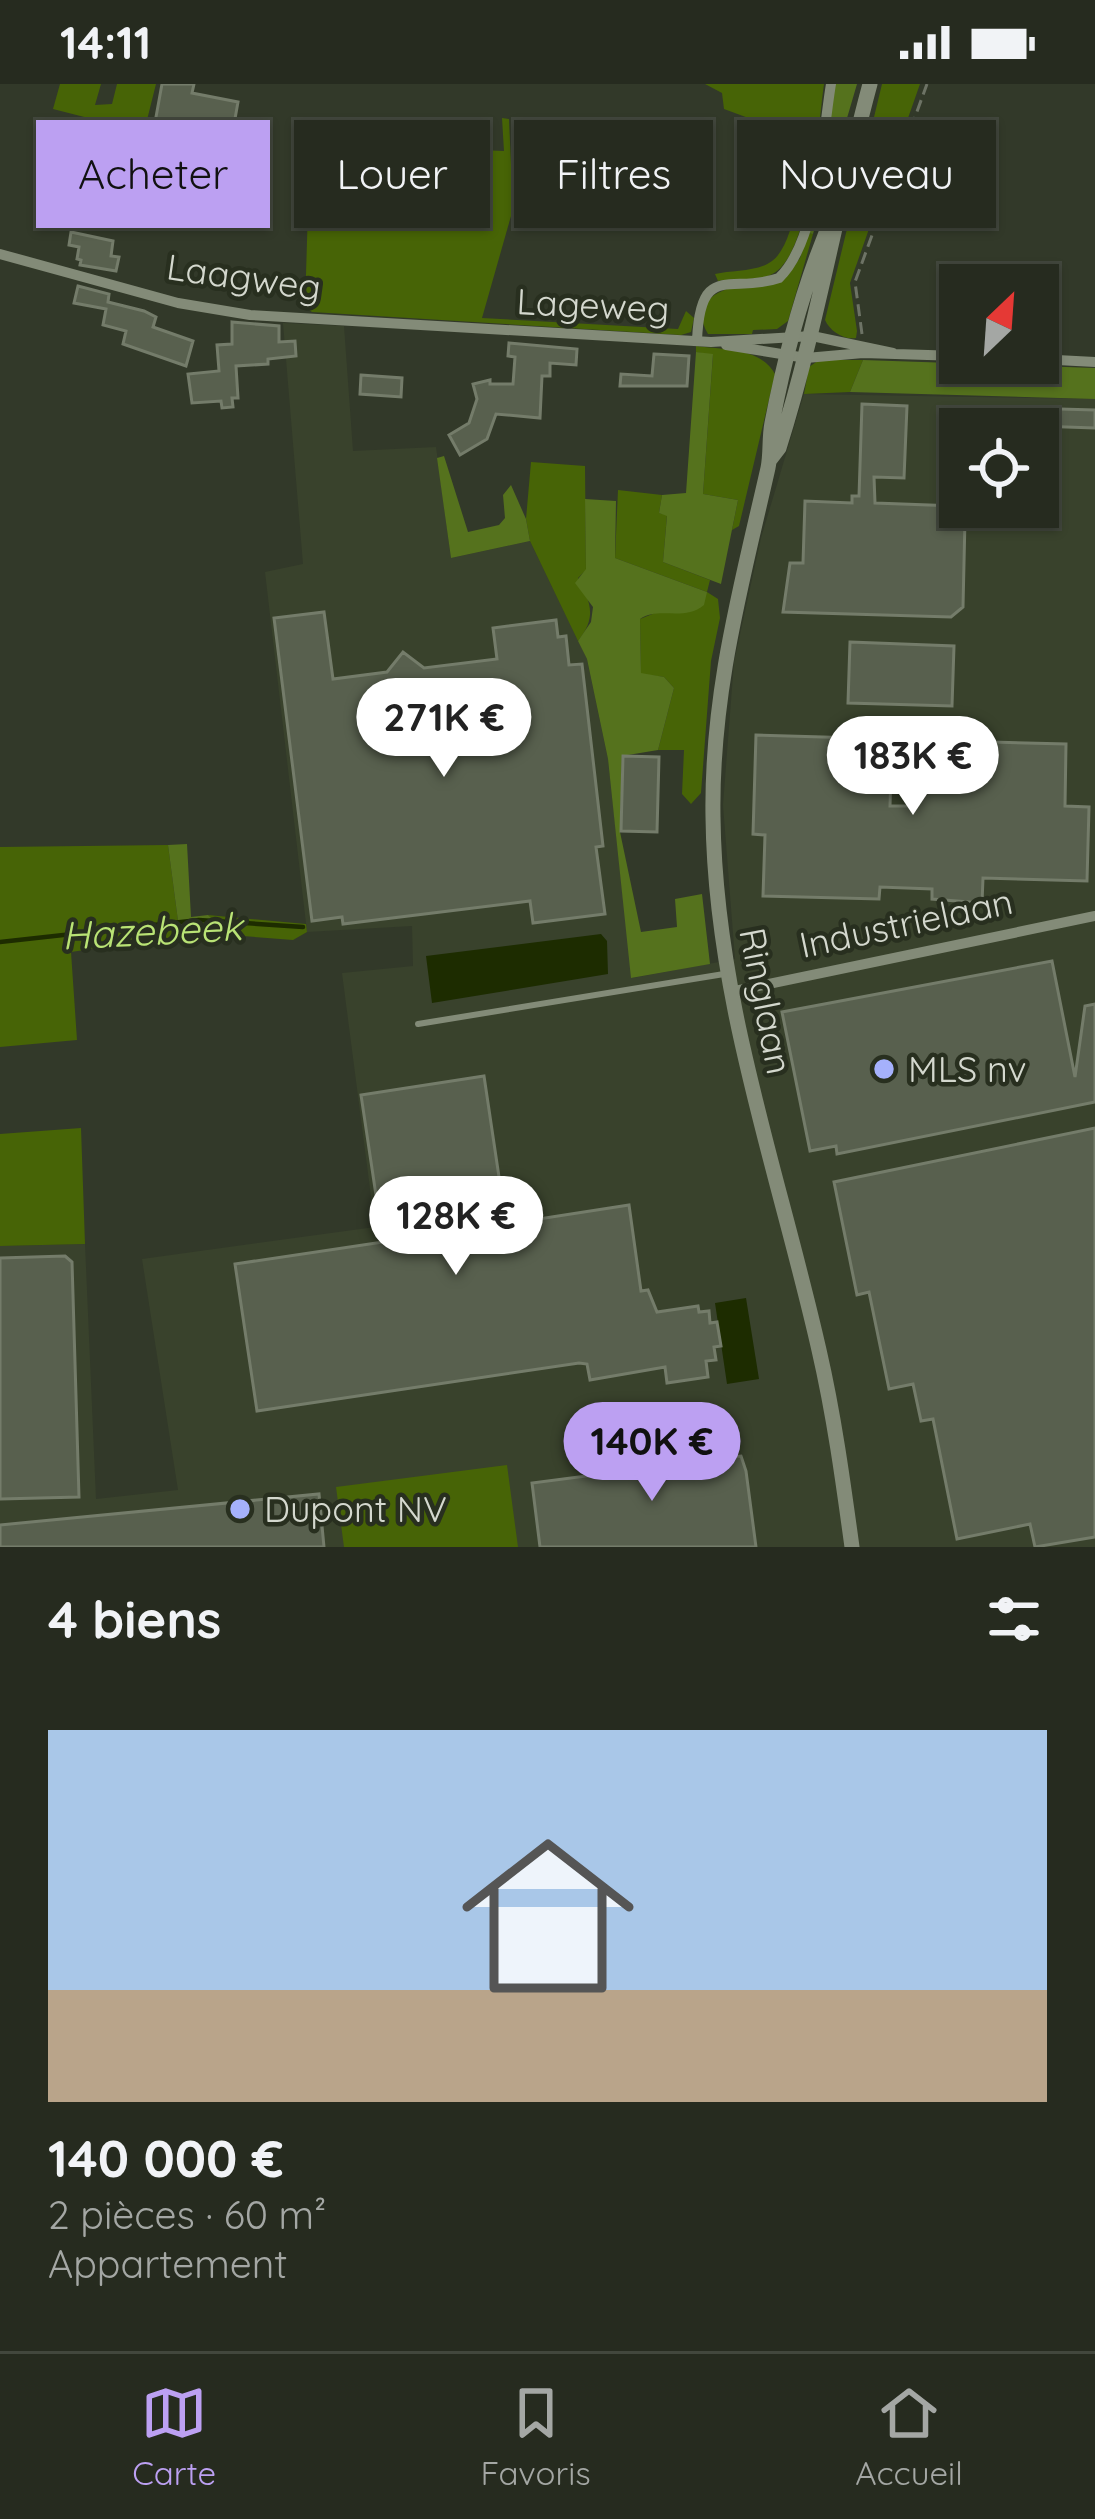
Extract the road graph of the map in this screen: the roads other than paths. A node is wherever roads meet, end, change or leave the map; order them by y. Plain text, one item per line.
1 (831, 84) edge
2 (870, 84) edge
3 (860, 120) edge
4 (827, 228) edge
5 (834, 228) edge
6 (0, 254) edge
7 (485, 328) joint
8 (812, 336) junction
9 (792, 337) junction
10 (704, 341) junction
11 (893, 353) junction
12 (939, 355) edge
13 (788, 357) junction
14 (806, 358) junction
15 (1059, 360) edge
16 (1095, 362) edge
17 (770, 461) junction
18 (1095, 916) edge
19 (727, 974) junction
20 (730, 992) junction
21 (418, 1024) dead end
22 (852, 1547) edge

1 - 10 street, Lageweg
2 - 3 main road, Ringlaan
4 - 9 main road, Ringlaan
5 - 8 main road, Ringlaan
6 - 7 street, Laagweg
7 - 10 street, Lageweg
8 - 9 street, Lageweg
8 - 11 street, Lageweg
8 - 14 main road, Ringlaan
9 - 10 street, Lageweg
9 - 13 main road, Ringlaan
10 - 13 street, Lageweg
11 - 12 street, Lageweg
11 - 14 street, Lageweg
13 - 14 street, Lageweg
13 - 17 main road, Ringlaan
14 - 17 main road, Ringlaan
15 - 16 street
17 - 19 main road, Ringlaan
18 - 20 street, Industrielaan
19 - 20 main road, Ringlaan
19 - 21 lane
20 - 22 main road, Ringlaan

